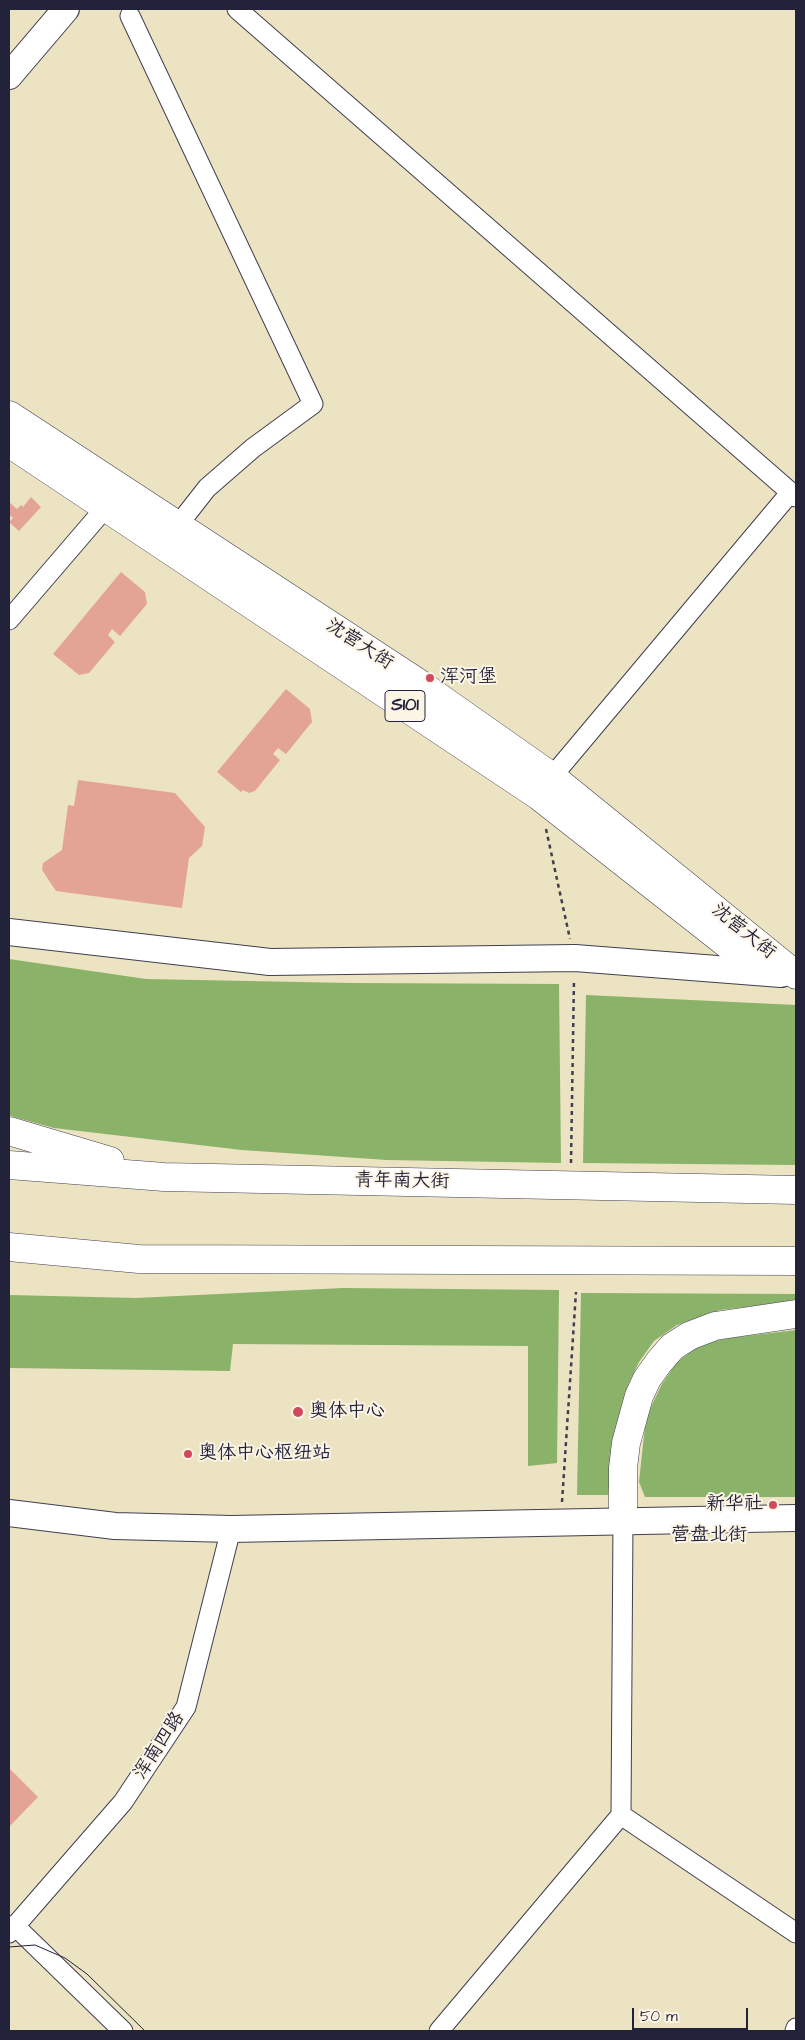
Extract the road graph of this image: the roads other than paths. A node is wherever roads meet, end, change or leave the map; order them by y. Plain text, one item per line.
1 (46, 9) edge
2 (66, 9) edge
3 (237, 9) edge
4 (130, 16) dead end
5 (9, 52) edge
6 (9, 76) edge
7 (9, 415) edge
8 (9, 443) edge
9 (793, 495) edge
10 (106, 508) junction
11 (170, 535) junction
12 (9, 620) edge
13 (545, 786) junction
14 (9, 932) edge
15 (796, 975) edge
16 (9, 1131) edge
17 (9, 1164) edge
18 (164, 1177) junction
19 (796, 1190) edge
20 (9, 1247) edge
21 (139, 1259) junction
22 (796, 1261) edge
23 (9, 1264) edge
24 (796, 1314) edge
25 (9, 1513) edge
26 (796, 1518) edge
27 (230, 1529) junction
28 (622, 1529) junction
29 (796, 1536) edge
30 (621, 1815) junction
31 (11, 1927) edge
32 (796, 1933) edge
33 (123, 2031) edge
34 (439, 2031) edge

1 - 5 street
2 - 6 street
3 - 9 street
4 - 11 street
7 - 11 main road, 沈营大街 / S101
8 - 10 main road, 沈营大街 / S101
9 - 13 street
10 - 11 main road, 沈营大街 / S101
10 - 12 street
11 - 13 main road, 沈营大街 / S101
13 - 15 main road, 沈营大街 / S101
14 - 15 street
16 - 18 main road
17 - 18 main road, 青年南大街
18 - 19 main road, 青年南大街
20 - 21 main road
21 - 22 main road
21 - 23 main road
24 - 28 main road
25 - 27 street
26 - 28 street, 营盘北街
27 - 28 street
27 - 31 street, 浑南四路
28 - 29 street, 营盘北街
28 - 30 street
30 - 32 street
30 - 34 street
31 - 33 street

